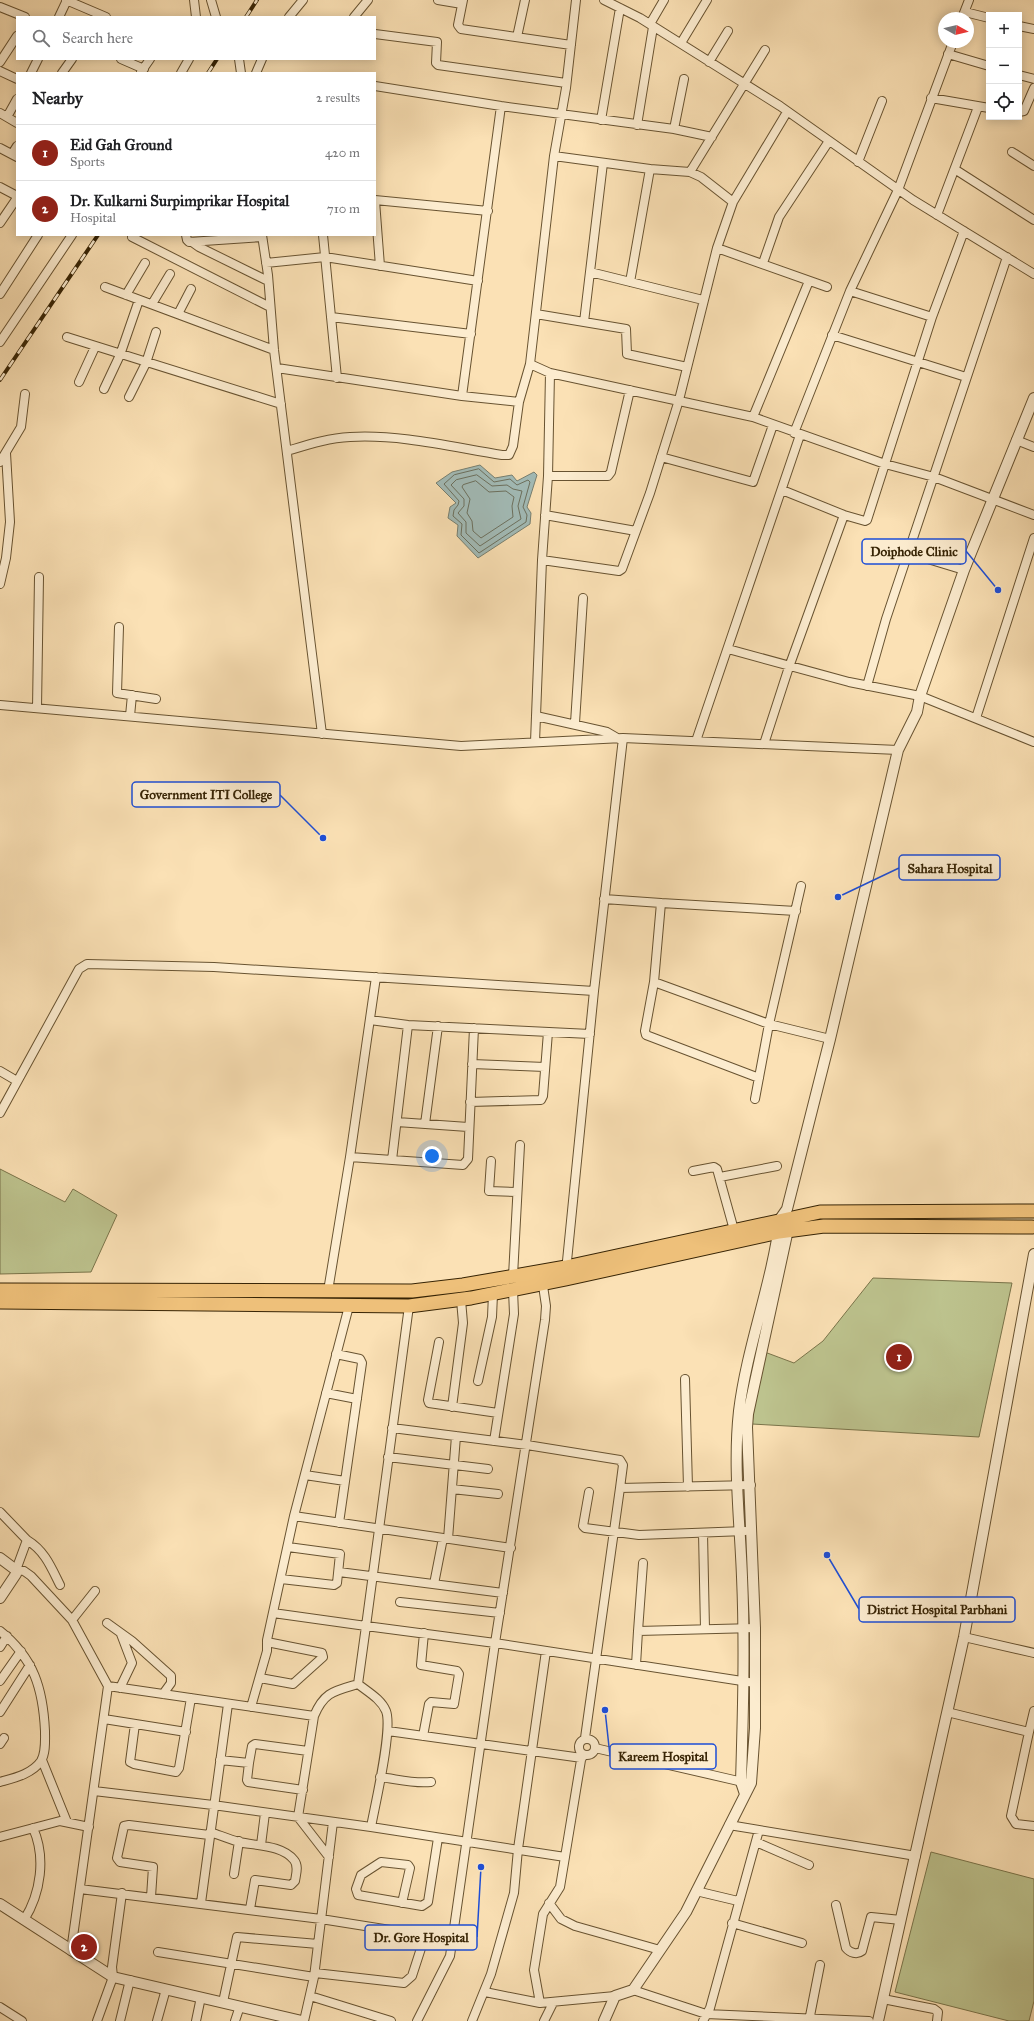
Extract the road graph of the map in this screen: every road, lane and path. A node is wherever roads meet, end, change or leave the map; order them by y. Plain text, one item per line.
1 (66, 0) edge
2 (194, 0) edge
3 (211, 0) edge
4 (303, 0) edge
5 (368, 0) edge
6 (438, 0) edge
7 (525, 0) edge
8 (576, 0) edge
9 (604, 0) edge
10 (664, 0) edge
11 (707, 0) edge
12 (969, 0) edge
13 (462, 2) edge
14 (0, 7) edge
15 (620, 8) junction
16 (965, 12) edge
17 (22, 16) edge
18 (59, 16) edge
19 (104, 16) edge
20 (196, 16) edge
21 (216, 16) edge
22 (290, 16) edge
23 (355, 16) edge
24 (974, 16) edge
25 (986, 18) edge
26 (651, 25) junction
27 (1022, 27) edge
28 (1034, 29) edge
29 (728, 31) dead end
30 (376, 34) edge
31 (517, 37) junction
32 (16, 38) edge
33 (681, 43) junction
34 (571, 45) junction
35 (950, 48) edge
36 (765, 50) dead end
37 (948, 54) junction
38 (38, 60) edge
39 (71, 60) edge
40 (123, 60) edge
41 (149, 60) edge
42 (188, 60) edge
43 (239, 60) edge
44 (262, 60) edge
45 (0, 62) edge
46 (708, 62) junction
47 (986, 65) edge
48 (0, 70) edge
49 (142, 71) edge
50 (32, 72) edge
51 (63, 72) edge
52 (182, 72) edge
53 (241, 72) edge
54 (256, 72) edge
55 (1022, 76) edge
56 (16, 78) edge
57 (684, 79) dead end
58 (1034, 79) edge
59 (566, 83) junction
60 (744, 85) junction
61 (376, 86) edge
62 (1034, 88) edge
63 (931, 98) junction
64 (16, 100) edge
65 (882, 101) dead end
66 (501, 106) junction
67 (978, 107) junction
68 (986, 108) edge
69 (1022, 111) edge
70 (787, 112) junction
71 (3, 115) edge
72 (562, 115) junction
73 (601, 120) junction
74 (16, 122) edge
75 (636, 125) junction
76 (674, 129) junction
77 (712, 137) junction
78 (828, 141) junction
79 (0, 148) edge
80 (1012, 152) dead end
81 (14, 156) edge
82 (554, 156) junction
83 (858, 162) junction
84 (603, 163) junction
85 (1034, 166) edge
86 (650, 169) junction
87 (956, 170) junction
88 (690, 172) junction
89 (0, 187) edge
90 (898, 190) junction
91 (16, 196) edge
92 (16, 199) edge
93 (376, 201) edge
94 (734, 202) junction
95 (488, 211) junction
96 (376, 214) edge
97 (938, 215) junction
98 (1034, 220) edge
99 (0, 223) edge
100 (964, 231) junction
101 (37, 236) edge
102 (71, 236) edge
103 (186, 236) edge
104 (262, 236) edge
105 (323, 236) edge
106 (132, 237) dead end
107 (220, 237) edge
108 (192, 242) junction
109 (717, 248) junction
110 (325, 257) junction
111 (1007, 257) junction
112 (145, 263) dead end
113 (266, 263) junction
114 (763, 263) junction
115 (380, 266) junction
116 (590, 272) junction
117 (170, 274) dead end
118 (1034, 274) edge
119 (268, 281) junction
120 (478, 281) junction
121 (809, 281) junction
122 (630, 282) junction
123 (105, 287) dead end
124 (827, 287) dead end
125 (192, 289) dead end
126 (850, 291) junction
127 (0, 294) edge
128 (126, 295) junction
129 (139, 300) junction
130 (703, 300) junction
131 (152, 304) junction
132 (270, 307) junction
133 (178, 314) junction
134 (536, 314) junction
135 (331, 317) junction
136 (932, 317) junction
137 (584, 322) junction
138 (156, 332) dead end
139 (471, 334) junction
140 (832, 336) junction
141 (67, 337) dead end
142 (0, 342) edge
143 (95, 347) junction
144 (274, 350) junction
145 (120, 355) junction
146 (918, 361) junction
147 (146, 363) junction
148 (530, 364) junction
149 (687, 367) junction
150 (277, 368) junction
151 (550, 373) junction
152 (966, 377) junction
153 (336, 378) junction
154 (79, 382) dead end
155 (104, 389) dead end
156 (630, 390) junction
157 (25, 394) dead end
158 (462, 396) junction
159 (129, 397) dead end
160 (1034, 398) edge
161 (679, 400) junction
162 (519, 402) junction
163 (281, 404) junction
164 (753, 417) junction
165 (773, 425) junction
166 (797, 434) junction
167 (1016, 440) junction
168 (1034, 447) edge
169 (287, 451) junction
170 (6, 453) junction
171 (661, 456) junction
172 (0, 462) edge
173 (885, 464) junction
174 (548, 476) junction
175 (934, 477) junction
176 (782, 490) junction
177 (994, 499) junction
178 (545, 515) junction
179 (844, 515) junction
180 (1034, 515) edge
181 (636, 531) junction
182 (1034, 538) edge
183 (908, 553) junction
184 (3, 556) edge
185 (542, 560) junction
186 (964, 570) junction
187 (39, 577) dead end
188 (0, 582) edge
189 (584, 598) dead end
190 (119, 627) dead end
191 (728, 649) junction
192 (789, 667) junction
193 (867, 686) junction
194 (0, 696) edge
195 (132, 696) junction
196 (920, 696) junction
197 (156, 699) dead end
198 (1, 705) edge
199 (38, 708) junction
200 (130, 716) junction
201 (536, 716) junction
202 (976, 718) junction
203 (575, 723) junction
204 (322, 734) junction
205 (621, 738) junction
206 (696, 741) junction
207 (535, 742) junction
208 (1034, 742) edge
209 (764, 744) junction
210 (898, 750) junction
211 (802, 886) dead end
212 (604, 899) junction
213 (661, 903) junction
214 (796, 911) junction
215 (376, 977) junction
216 (654, 982) junction
217 (594, 991) junction
218 (370, 1020) junction
219 (769, 1024) junction
220 (408, 1025) junction
221 (438, 1026) junction
222 (474, 1028) junction
223 (548, 1032) junction
224 (590, 1034) junction
225 (830, 1039) junction
226 (472, 1064) junction
227 (545, 1066) junction
228 (0, 1071) edge
229 (759, 1078) junction
230 (17, 1080) junction
231 (755, 1099) dead end
232 (470, 1102) junction
233 (0, 1113) edge
234 (397, 1122) junction
235 (425, 1124) junction
236 (468, 1128) junction
237 (520, 1145) dead end
238 (350, 1157) junction
239 (392, 1160) junction
240 (491, 1161) dead end
241 (777, 1166) dead end
242 (693, 1171) dead end
243 (720, 1177) junction
244 (517, 1192) junction
245 (1034, 1212) edge
246 (786, 1215) junction
247 (1033, 1228) edge
248 (734, 1230) junction
249 (783, 1232) junction
250 (1034, 1254) edge
251 (566, 1273) junction
252 (514, 1276) junction
253 (542, 1278) junction
254 (0, 1290) edge
255 (513, 1290) junction
256 (334, 1291) junction
257 (492, 1294) junction
258 (461, 1300) junction
259 (0, 1302) edge
260 (344, 1306) junction
261 (409, 1306) junction
262 (439, 1342) dead end
263 (336, 1354) junction
264 (685, 1379) dead end
265 (478, 1381) dead end
266 (326, 1393) junction
267 (357, 1399) junction
268 (452, 1407) junction
269 (498, 1413) junction
270 (392, 1428) junction
271 (456, 1436) junction
272 (494, 1441) junction
273 (527, 1445) junction
274 (388, 1457) junction
275 (454, 1466) junction
276 (488, 1469) dead end
277 (305, 1475) junction
278 (345, 1482) junction
279 (737, 1486) junction
280 (750, 1486) junction
281 (688, 1487) junction
282 (620, 1488) junction
283 (452, 1489) junction
284 (589, 1492) dead end
285 (498, 1494) dead end
286 (0, 1512) edge
287 (294, 1516) junction
288 (339, 1523) junction
289 (379, 1529) junction
290 (740, 1531) junction
291 (752, 1531) junction
292 (703, 1532) junction
293 (614, 1533) junction
294 (446, 1539) junction
295 (27, 1540) junction
296 (288, 1547) junction
297 (511, 1548) junction
298 (0, 1558) edge
299 (643, 1563) dead end
300 (16, 1570) junction
301 (339, 1572) junction
302 (372, 1575) junction
303 (281, 1579) junction
304 (434, 1584) junction
305 (60, 1585) dead end
306 (95, 1591) dead end
307 (503, 1593) junction
308 (0, 1598) edge
309 (400, 1602) dead end
310 (273, 1613) junction
311 (500, 1613) junction
312 (72, 1620) junction
313 (107, 1623) dead end
314 (366, 1626) junction
315 (743, 1628) junction
316 (756, 1628) junction
317 (705, 1629) junction
318 (0, 1630) edge
319 (638, 1631) junction
320 (121, 1633) junction
321 (424, 1633) junction
322 (7, 1636) junction
323 (964, 1637) junction
324 (267, 1642) junction
325 (495, 1643) junction
326 (0, 1647) edge
327 (21, 1651) junction
328 (546, 1651) junction
329 (1034, 1653) edge
330 (596, 1658) junction
331 (30, 1664) junction
332 (636, 1665) junction
333 (260, 1678) junction
334 (0, 1681) edge
335 (744, 1682) junction
336 (755, 1683) junction
337 (358, 1684) junction
338 (108, 1686) junction
339 (120, 1688) junction
340 (162, 1694) junction
341 (191, 1698) junction
342 (228, 1704) junction
343 (251, 1707) junction
344 (0, 1712) edge
345 (947, 1712) junction
346 (1034, 1712) edge
347 (314, 1716) junction
348 (104, 1719) junction
349 (135, 1724) junction
350 (742, 1728) junction
351 (755, 1728) junction
352 (388, 1731) junction
353 (186, 1732) junction
354 (1029, 1732) junction
355 (423, 1736) junction
356 (585, 1738) junction
357 (481, 1744) junction
358 (595, 1748) junction
359 (308, 1751) junction
360 (532, 1751) junction
361 (582, 1756) junction
362 (42, 1760) junction
363 (220, 1760) junction
364 (249, 1763) junction
365 (380, 1777) junction
366 (0, 1782) edge
367 (430, 1782) dead end
368 (746, 1783) junction
369 (303, 1790) junction
370 (94, 1791) junction
371 (213, 1805) junction
372 (265, 1813) junction
373 (298, 1817) junction
374 (67, 1822) junction
375 (333, 1822) junction
376 (729, 1826) junction
377 (1034, 1826) edge
378 (89, 1827) junction
379 (33, 1828) junction
380 (370, 1828) junction
381 (759, 1830) junction
382 (209, 1833) junction
383 (0, 1837) edge
384 (438, 1838) junction
385 (239, 1842) junction
386 (468, 1842) junction
387 (756, 1842) junction
388 (261, 1845) junction
389 (518, 1850) junction
390 (916, 1856) junction
391 (329, 1857) junction
392 (565, 1857) junction
393 (809, 1865) dead end
394 (234, 1874) dead end
395 (80, 1889) junction
396 (696, 1891) junction
397 (122, 1893) junction
398 (151, 1897) junction
399 (738, 1901) junction
400 (201, 1903) junction
401 (402, 1903) junction
402 (549, 1903) junction
403 (0, 1904) edge
404 (836, 1906) dead end
405 (250, 1909) junction
406 (321, 1919) junction
407 (24, 1920) junction
408 (901, 1920) junction
409 (732, 1923) junction
410 (425, 1936) junction
411 (453, 1940) junction
412 (802, 1943) dead end
413 (318, 1944) junction
414 (660, 1950) junction
415 (71, 1951) junction
416 (158, 1952) dead end
417 (230, 1964) junction
418 (820, 1965) dead end
419 (314, 1975) junction
420 (113, 1977) junction
421 (130, 1980) junction
422 (166, 1989) junction
423 (633, 1990) junction
424 (485, 1992) junction
425 (310, 1996) junction
426 (614, 1996) junction
427 (201, 1997) junction
428 (883, 2000) junction
429 (223, 2002) junction
430 (540, 2003) junction
431 (553, 2003) junction
432 (240, 2006) junction
433 (0, 2007) edge
434 (705, 2018) edge
435 (810, 2019) edge
436 (297, 2020) edge
437 (22, 2021) edge
438 (97, 2021) edge
439 (120, 2021) edge
440 (157, 2021) edge
441 (196, 2021) edge
442 (235, 2021) edge
443 (391, 2021) edge
444 (417, 2021) edge
445 (472, 2021) edge
446 (544, 2021) edge
447 (604, 2021) edge
448 (869, 2021) edge
449 (878, 2021) edge
450 (937, 2021) edge

1 - 18 street
1 - 19 street
2 - 20 street
3 - 21 street
4 - 22 street
5 - 23 street
6 - 13 street
7 - 31 street
8 - 34 street
9 - 15 street
10 - 26 street
11 - 33 street
12 - 16 street
13 - 31 street
14 - 17 street
15 - 26 street
15 - 73 street
24 - 25 street
26 - 33 street
26 - 75 street
27 - 28 street
29 - 46 street
30 - 59 street
31 - 34 street
32 - 45 street
33 - 46 street
34 - 59 street
35 - 37 street
36 - 60 street
37 - 47 street
37 - 63 street
38 - 50 street
39 - 51 street
40 - 49 street
41 - 49 street
42 - 52 street
43 - 53 street
44 - 54 street
46 - 60 street
48 - 56 street
55 - 58 street
57 - 76 street
59 - 72 street
60 - 70 street
60 - 77 street
61 - 66 street
62 - 69 street
63 - 67 street
63 - 90 street
64 - 71 street
65 - 83 street
66 - 72 street
66 - 95 street
67 - 68 street
67 - 87 street
70 - 78 street
70 - 94 street
71 - 74 street
72 - 73 street
72 - 82 street
73 - 75 street
75 - 76 street
76 - 77 street
77 - 88 street
78 - 83 street
78 - 114 street
79 - 81 street
80 - 85 street
82 - 84 street
82 - 134 street
83 - 90 street
84 - 86 street
84 - 116 street
86 - 88 street
86 - 122 street
87 - 97 street
87 - 98 street
88 - 94 street
89 - 91 street
90 - 97 street
90 - 126 street
92 - 99 street
93 - 95 street
94 - 109 street
95 - 120 street
96 - 115 street
97 - 100 street
100 - 111 street
100 - 136 street
101 - 127 street
102 - 142 street
103 - 108 street
104 - 107 street
104 - 113 street
105 - 110 street
106 - 132 street
107 - 108 street
108 - 119 street
109 - 114 street
109 - 130 street
110 - 113 street
110 - 115 street
110 - 135 street
111 - 118 street
111 - 152 street
112 - 128 street
113 - 119 street
114 - 121 street
115 - 120 street
116 - 122 street
116 - 137 street
117 - 131 street
119 - 132 street
120 - 139 street
121 - 124 street
121 - 164 street
122 - 130 street
123 - 128 street
125 - 133 street
126 - 136 street
126 - 140 street
128 - 129 street
129 - 131 street
129 - 145 street
130 - 149 street
131 - 133 street
132 - 144 street
133 - 144 street
134 - 137 street
134 - 148 street
135 - 139 street
135 - 153 street
136 - 146 street
137 - 149 street
138 - 147 street
139 - 158 street
140 - 146 street
140 - 166 street
141 - 143 street
143 - 145 street
143 - 154 street
144 - 150 street
145 - 147 street
145 - 155 street
146 - 152 street
146 - 173 street
147 - 159 street
147 - 163 street
148 - 151 street
148 - 162 street
149 - 161 street
150 - 153 street
150 - 163 street
151 - 156 street
151 - 174 street
152 - 175 street
153 - 158 street
156 - 161 street
156 - 174 street
157 - 170 street
158 - 162 street
160 - 167 street
161 - 164 street
161 - 171 street
162 - 169 street
163 - 169 street
164 - 165 street
165 - 166 street
165 - 171 street
166 - 173 street
166 - 176 street
167 - 168 street
167 - 177 street
169 - 204 street
170 - 172 street
170 - 184 street
171 - 181 street
173 - 175 street
173 - 179 street
174 - 178 street
175 - 177 street
175 - 183 street
176 - 179 street
176 - 191 street
177 - 180 street
177 - 186 street
178 - 181 street
178 - 185 street
179 - 192 street
181 - 185 street
182 - 202 street
183 - 186 street
183 - 193 street
184 - 188 street
185 - 201 street
186 - 196 street
187 - 199 street
189 - 203 street
190 - 195 street
191 - 192 street
191 - 206 street
192 - 193 street
192 - 209 street
193 - 196 street
194 - 198 street
195 - 197 street
195 - 200 street
196 - 202 street
196 - 210 street
198 - 199 street
199 - 200 street
200 - 204 street
201 - 203 street
201 - 207 street
202 - 208 street
203 - 205 street
204 - 207 street
205 - 206 street
205 - 207 street
205 - 212 street
206 - 209 street
209 - 210 street
210 - 225 street
211 - 214 street
212 - 213 street
212 - 217 street
213 - 214 street
213 - 216 street
214 - 219 street
215 - 217 street
215 - 218 street
215 - 230 street
216 - 219 street
216 - 229 street
217 - 224 street
218 - 220 street
218 - 238 street
219 - 225 street
219 - 229 street
220 - 221 street
220 - 234 street
221 - 222 street
221 - 235 street
222 - 223 street
222 - 226 street
223 - 224 street
223 - 227 street
224 - 251 street
225 - 246 street
226 - 227 street
226 - 232 street
227 - 232 street
228 - 230 street
229 - 231 street
230 - 233 street
232 - 236 street
234 - 235 street
234 - 239 street
235 - 236 street
236 - 239 street
237 - 244 street
238 - 239 street
238 - 256 street
240 - 244 street
241 - 243 street
242 - 243 street
243 - 248 street
244 - 252 street
245 - 246 highway
245 - 247 highway
246 - 248 highway
246 - 249 street
247 - 249 highway
248 - 251 highway
249 - 251 highway
249 - 279 street
249 - 280 street
250 - 323 street
251 - 253 highway
252 - 253 highway
252 - 256 highway
253 - 255 highway
253 - 273 street
254 - 256 highway
255 - 257 highway
255 - 269 street
256 - 260 highway
257 - 258 highway
257 - 265 street
258 - 261 highway
258 - 268 street
259 - 260 highway
260 - 261 highway
260 - 263 street
261 - 270 street
262 - 268 street
263 - 266 street
263 - 267 street
264 - 281 street
266 - 267 street
266 - 277 street
267 - 278 street
268 - 269 street
269 - 272 street
270 - 271 street
270 - 274 street
271 - 272 street
271 - 275 street
272 - 273 street
273 - 282 street
273 - 297 street
274 - 275 street
274 - 289 street
275 - 276 street
275 - 283 street
277 - 278 street
277 - 287 street
278 - 288 street
279 - 280 street
279 - 281 street
279 - 290 street
280 - 291 street
281 - 282 street
282 - 293 street
283 - 285 street
283 - 294 street
284 - 293 street
286 - 295 street
287 - 288 street
287 - 296 street
288 - 289 street
289 - 294 street
289 - 302 street
290 - 291 street
290 - 292 street
290 - 315 street
291 - 316 street
292 - 293 street
292 - 317 street
293 - 330 street
294 - 297 street
294 - 304 street
295 - 300 street
295 - 305 street
296 - 301 street
296 - 303 street
297 - 307 street
298 - 300 street
299 - 319 street
300 - 308 street
300 - 312 street
301 - 302 street
301 - 303 street
302 - 304 street
302 - 314 street
303 - 310 street
304 - 307 street
306 - 312 street
307 - 311 street
309 - 311 street
310 - 314 street
310 - 324 street
311 - 325 street
312 - 338 street
313 - 320 street
314 - 321 street
314 - 337 street
315 - 316 street
315 - 317 street
315 - 335 street
316 - 336 street
317 - 319 street
318 - 322 street
319 - 332 street
320 - 339 street
320 - 340 street
321 - 325 street
321 - 355 street
322 - 326 street
322 - 327 street
323 - 329 street
323 - 345 street
324 - 333 street
324 - 333 street
325 - 328 street
325 - 357 street
327 - 331 street
327 - 334 street
328 - 330 street
328 - 360 street
330 - 332 street
330 - 356 street
331 - 344 street
331 - 362 street
332 - 335 street
333 - 343 street
335 - 336 street
335 - 350 street
336 - 351 street
337 - 347 street
337 - 352 street
338 - 339 street
338 - 348 street
339 - 340 street
340 - 341 street
341 - 342 street
341 - 353 street
342 - 343 street
342 - 363 street
343 - 347 street
345 - 354 street
345 - 390 street
346 - 354 street
347 - 359 street
348 - 349 street
348 - 370 street
349 - 353 street
349 - 353 street
350 - 351 street
350 - 368 street
351 - 368 street
352 - 355 street
352 - 365 street
354 - 377 street
355 - 357 street
356 - 358 street
356 - 361 street
357 - 360 street
357 - 386 street
358 - 361 street
358 - 368 street
359 - 364 street
359 - 369 street
360 - 361 street
360 - 389 street
361 - 392 street
362 - 366 street
362 - 374 street
363 - 364 street
363 - 371 street
364 - 369 street
365 - 367 street
365 - 380 street
368 - 376 street
369 - 373 street
370 - 371 street
370 - 378 street
371 - 372 street
371 - 382 street
372 - 373 street
372 - 388 street
373 - 375 street
373 - 391 street
374 - 378 street
374 - 379 street
375 - 380 street
375 - 391 street
376 - 381 street
376 - 396 street
378 - 395 street
379 - 383 street
379 - 407 street
380 - 384 street
381 - 387 street
381 - 390 street
382 - 385 street
382 - 398 street
382 - 400 street
384 - 386 street
384 - 401 street
385 - 388 street
385 - 394 street
386 - 389 street
386 - 411 street
387 - 393 street
387 - 399 street
388 - 405 street
389 - 392 street
389 - 424 street
390 - 408 street
391 - 406 street
392 - 402 street
395 - 397 street
395 - 415 street
396 - 399 street
396 - 414 street
397 - 398 street
397 - 420 street
398 - 400 street
399 - 409 street
400 - 405 street
401 - 401 street
402 - 414 street
402 - 430 street
403 - 407 street
404 - 408 street
405 - 406 street
406 - 410 street
406 - 413 street
407 - 415 street
408 - 428 street
409 - 412 street
409 - 434 street
410 - 411 street
410 - 419 street
411 - 444 street
413 - 417 street
413 - 419 street
414 - 423 street
415 - 420 street
416 - 417 street
417 - 419 street
417 - 429 street
418 - 435 street
419 - 425 street
420 - 421 street
420 - 438 street
421 - 422 street
421 - 439 street
422 - 427 street
422 - 440 street
423 - 426 street
423 - 434 street
424 - 430 street
424 - 445 street
425 - 436 street
425 - 443 street
426 - 431 street
426 - 447 street
427 - 429 street
427 - 441 street
428 - 449 street
428 - 450 street
429 - 432 street
430 - 431 street
431 - 446 street
432 - 436 street
432 - 442 street
433 - 437 street
434 - 435 street
435 - 448 street

